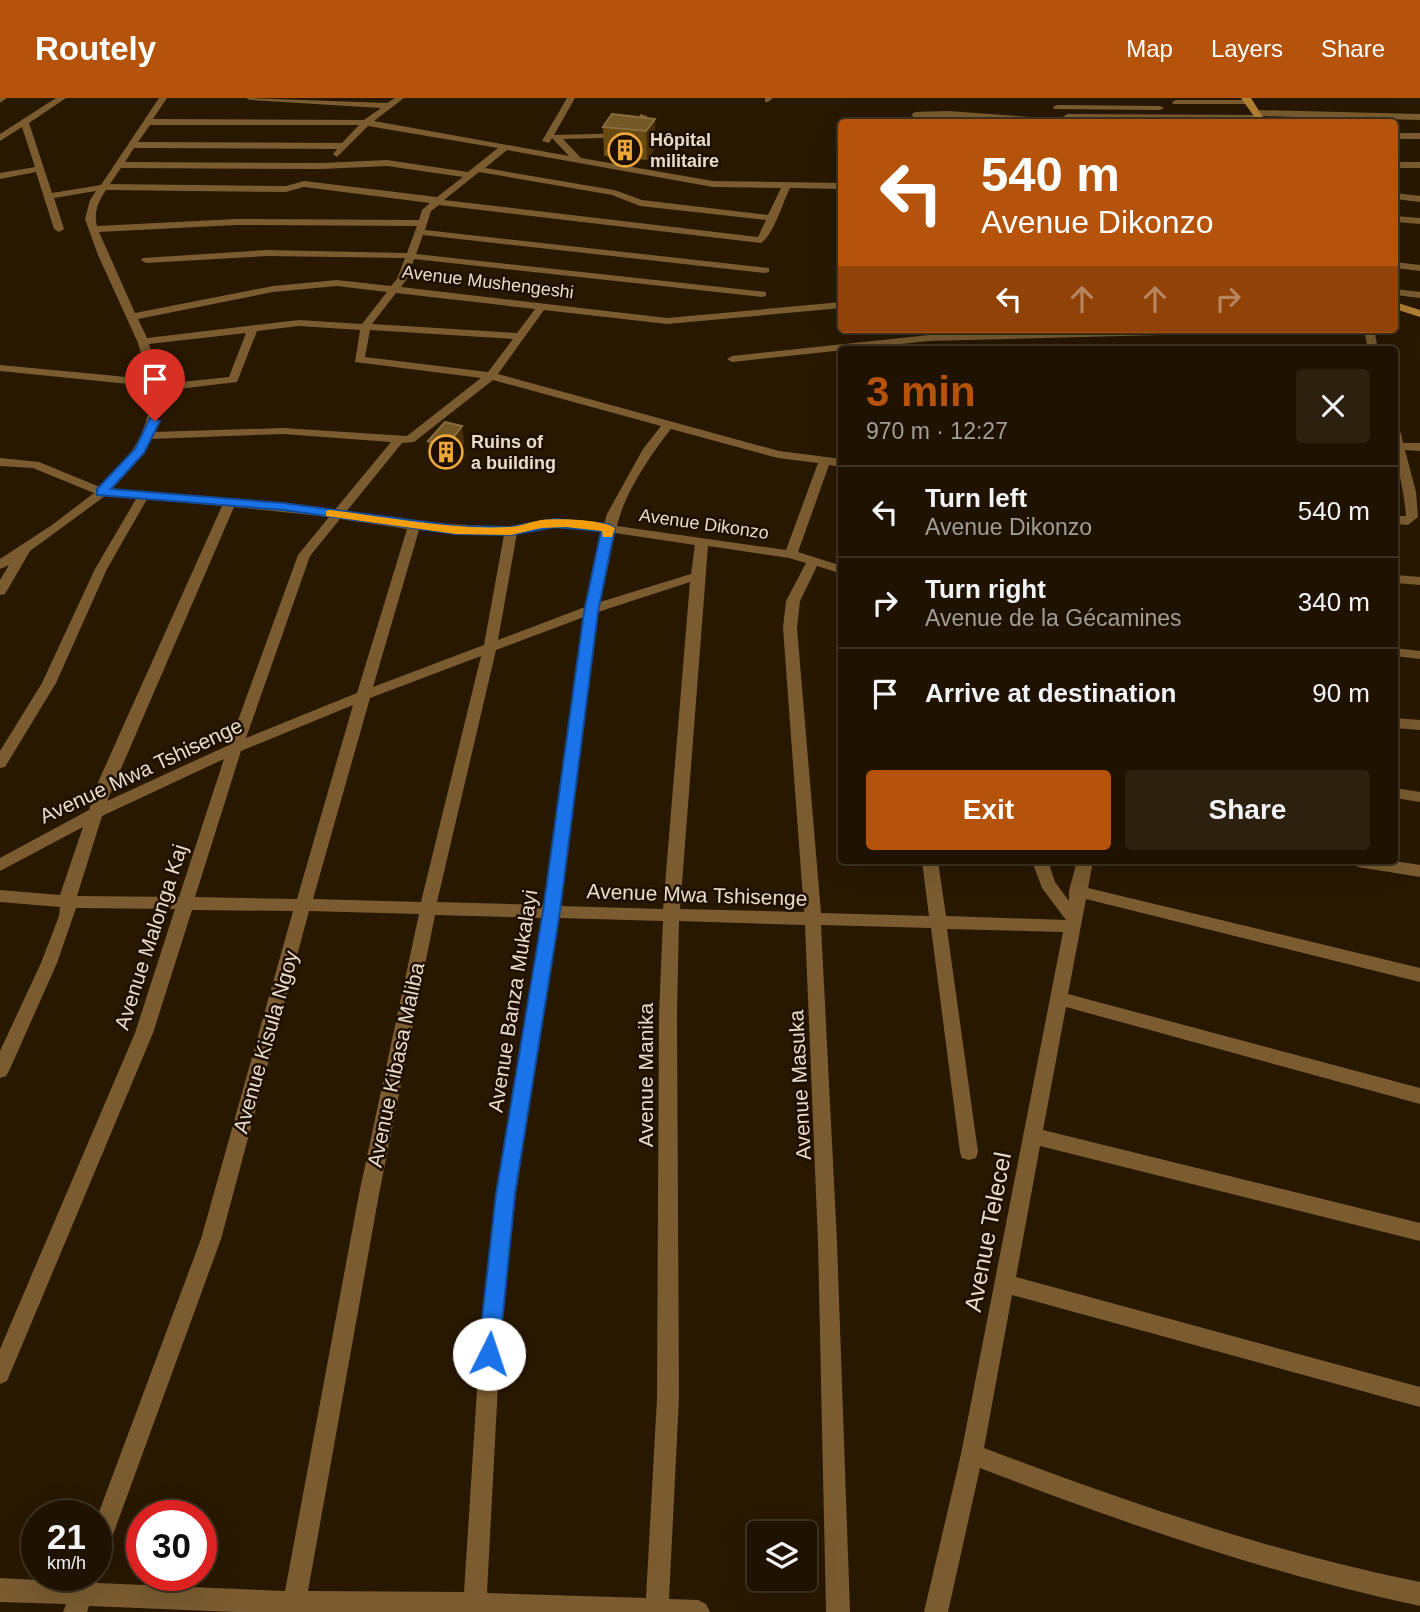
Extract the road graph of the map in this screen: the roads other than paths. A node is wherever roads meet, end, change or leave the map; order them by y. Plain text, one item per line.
1 (62, 98) edge
2 (163, 98) edge
3 (250, 98) edge
4 (400, 98) edge
5 (571, 98) edge
6 (1120, 98) edge
7 (1247, 100) edge
8 (1176, 102) edge
9 (390, 106) junction
10 (1125, 108) junction
11 (1367, 114) edge
12 (915, 115) edge
13 (643, 116) edge
14 (1061, 116) edge
15 (1420, 117) edge
16 (1259, 118) edge
17 (1012, 119) edge
18 (1034, 119) edge
19 (1086, 119) edge
20 (1211, 119) joint
21 (148, 122) junction
22 (25, 123) junction
23 (366, 123) junction
24 (0, 129) edge
25 (14, 130) junction
26 (1398, 136) edge
27 (1420, 136) edge
28 (0, 138) edge
29 (132, 145) junction
30 (344, 146) junction
31 (505, 147) junction
32 (533, 152) junction
33 (577, 159) junction
34 (118, 165) junction
35 (1398, 165) edge
36 (1417, 165) edge
37 (328, 166) junction
38 (41, 169) junction
39 (473, 172) junction
40 (1420, 174) edge
41 (0, 176) edge
42 (786, 186) junction
43 (838, 186) edge
44 (104, 187) junction
45 (49, 196) junction
46 (1398, 196) edge
47 (1420, 199) edge
48 (436, 201) junction
49 (773, 218) junction
50 (1398, 219) edge
51 (1420, 221) edge
52 (419, 227) junction
53 (59, 229) dead end
54 (93, 229) junction
55 (412, 257) junction
56 (146, 260) dead end
57 (586, 263) junction
58 (1398, 265) edge
59 (1420, 268) edge
60 (765, 270) dead end
61 (394, 288) junction
62 (1398, 292) edge
63 (762, 294) dead end
64 (1420, 295) edge
65 (838, 305) edge
66 (542, 306) junction
67 (1398, 306) edge
68 (1420, 314) edge
69 (132, 317) junction
70 (366, 325) junction
71 (253, 329) junction
72 (999, 333) edge
73 (1157, 335) edge
74 (520, 336) junction
75 (143, 342) junction
76 (854, 346) edge
77 (838, 348) edge
78 (732, 359) dead end
79 (0, 368) edge
80 (491, 376) junction
81 (158, 386) junction
82 (669, 424) junction
83 (149, 436) junction
84 (398, 441) junction
85 (1420, 447) edge
86 (1398, 449) edge
87 (0, 462) edge
88 (824, 462) junction
89 (838, 463) edge
90 (101, 492) junction
91 (144, 495) junction
92 (230, 502) junction
93 (337, 515) junction
94 (1398, 520) edge
95 (414, 526) junction
96 (608, 528) junction
97 (511, 531) junction
98 (702, 541) junction
99 (26, 548) junction
100 (791, 554) junction
101 (813, 561) junction
102 (0, 565) edge
103 (838, 569) edge
104 (697, 576) junction
105 (1398, 579) edge
106 (1420, 581) edge
107 (0, 591) edge
108 (591, 612) junction
109 (490, 648) junction
110 (1398, 652) edge
111 (1420, 655) edge
112 (362, 696) junction
113 (1398, 723) edge
114 (1420, 725) edge
115 (235, 748) junction
116 (0, 763) edge
117 (1398, 793) edge
118 (1420, 797) edge
119 (99, 811) junction
120 (930, 864) edge
121 (1041, 864) edge
122 (1084, 864) edge
123 (1377, 864) edge
124 (0, 865) edge
125 (1420, 871) edge
126 (1077, 891) junction
127 (0, 896) edge
128 (70, 902) junction
129 (186, 903) junction
130 (304, 905) junction
131 (428, 908) junction
132 (551, 911) junction
133 (671, 915) junction
134 (1072, 920) junction
135 (815, 921) junction
136 (940, 923) junction
137 (1420, 975) edge
138 (1057, 998) junction
139 (0, 1071) edge
140 (1420, 1096) edge
141 (1033, 1136) junction
142 (969, 1152) dead end
143 (1420, 1232) edge
144 (1004, 1283) junction
145 (0, 1374) edge
146 (1420, 1397) edge
147 (972, 1454) junction
148 (112, 1508) edge
149 (0, 1590) edge
150 (82, 1593) edge
151 (1420, 1594) edge
152 (294, 1602) junction
153 (475, 1604) junction
154 (269, 1607) edge
155 (443, 1608) edge
156 (657, 1611) edge
157 (698, 1612) edge
158 (838, 1612) edge
159 (936, 1612) edge

1 - 22 street
2 - 21 street
3 - 9 street
4 - 9 street
5 - 32 street
6 - 10 street
7 - 8 street
7 - 16 street
8 - 10 street
8 - 20 street
9 - 23 street
10 - 14 street
11 - 15 street
11 - 16 street
12 - 17 street
13 - 33 street
14 - 18 street
14 - 19 street
16 - 20 street
21 - 23 street
21 - 29 street
22 - 25 street
22 - 38 street
23 - 30 street
23 - 31 street
24 - 25 street
25 - 28 street
26 - 27 street
29 - 30 street
29 - 34 street
30 - 37 street
31 - 32 street
31 - 39 street
32 - 33 street
33 - 42 street
34 - 37 street
34 - 44 street
35 - 36 street
36 - 40 street
37 - 39 street
38 - 41 street
38 - 45 street
39 - 48 street
39 - 49 street
42 - 43 street
42 - 49 street
44 - 45 street
44 - 48 street
44 - 54 street
45 - 53 street
46 - 47 street
48 - 49 street
48 - 52 street
50 - 51 street
52 - 54 street
52 - 55 street
52 - 57 street
54 - 69 street
55 - 56 street
55 - 57 street
55 - 61 street
57 - 60 street
57 - 63 street
58 - 59 street
61 - 66 street, Avenue Mushengeshi
61 - 69 street, Avenue Mushengeshi
61 - 70 street
62 - 64 street
65 - 66 street, Avenue Mushengeshi
66 - 74 street
67 - 68 street
69 - 75 street
70 - 71 street
70 - 74 street
70 - 80 street
71 - 75 street
71 - 81 street
72 - 73 street
72 - 76 street
74 - 80 street
75 - 81 street
77 - 78 street
79 - 81 street
80 - 82 street
80 - 84 street
81 - 83 street
82 - 88 street
82 - 96 street, Avenue Banza Mukalayi
83 - 84 street
83 - 90 street
84 - 93 street, Avenue Malonga Kaj
85 - 86 street
86 - 94 street
87 - 90 street, Avenue Dikonzo
88 - 89 street
88 - 100 street
90 - 91 street, Avenue Dikonzo
90 - 99 street
91 - 92 street, Avenue Dikonzo
91 - 116 street
92 - 93 street, Avenue Dikonzo
92 - 119 street
93 - 95 street, Avenue Dikonzo
93 - 115 street, Avenue Malonga Kaj
95 - 97 street, Avenue Dikonzo
95 - 112 street, Avenue Kisula Ngoy
96 - 97 street, Avenue Dikonzo
96 - 98 street, Avenue Dikonzo
96 - 108 street, Avenue Banza Mukalayi
97 - 109 street, Avenue Kibasa Maliba
98 - 100 street, Avenue Dikonzo
98 - 104 street, Avenue Manika
99 - 102 street
99 - 107 street
100 - 101 street, Avenue Dikonzo
101 - 103 street, Avenue Dikonzo
101 - 135 street, Avenue Masuka
104 - 108 street, Avenue Mwa Tshisenge
104 - 133 street, Avenue Manika
105 - 106 street
108 - 109 street, Avenue Mwa Tshisenge
108 - 132 street, Avenue Banza Mukalayi
109 - 112 street, Avenue Mwa Tshisenge
109 - 131 street, Avenue Kibasa Maliba
110 - 111 street
112 - 115 street, Avenue Mwa Tshisenge
112 - 130 street, Avenue Kisula Ngoy
113 - 114 street
115 - 119 street, Avenue Mwa Tshisenge
115 - 129 street, Avenue Malonga Kaj
117 - 118 street
119 - 124 street, Avenue Mwa Tshisenge
119 - 128 street
120 - 136 street
121 - 134 street
122 - 126 street, Avenue Telecel
123 - 125 street
126 - 134 street, Avenue Telecel
126 - 137 street
127 - 128 street, Avenue Mwa Tshisenge
128 - 129 street, Avenue Mwa Tshisenge
128 - 139 street
129 - 130 street, Avenue Mwa Tshisenge
129 - 145 street, Avenue Malonga Kaj
130 - 131 street, Avenue Mwa Tshisenge
130 - 148 street, Avenue Kisula Ngoy
131 - 132 street, Avenue Mwa Tshisenge
131 - 152 street, Avenue Kibasa Maliba
132 - 133 street, Avenue Mwa Tshisenge
132 - 153 street, Avenue Banza Mukalayi
133 - 135 street, Avenue Mwa Tshisenge
133 - 156 street, Avenue Manika
134 - 136 street, Avenue Mwa Tshisenge
134 - 138 street, Avenue Telecel
135 - 136 street, Avenue Mwa Tshisenge
135 - 158 street, Avenue Masuka
136 - 142 street
138 - 140 street
138 - 141 street, Avenue Telecel
141 - 143 street
141 - 144 street, Avenue Telecel
144 - 146 street
144 - 147 street, Avenue Telecel
147 - 151 street
147 - 159 street, Avenue Telecel
149 - 150 street
150 - 154 street
152 - 154 street
152 - 155 street
153 - 155 street
153 - 156 street
156 - 157 street

